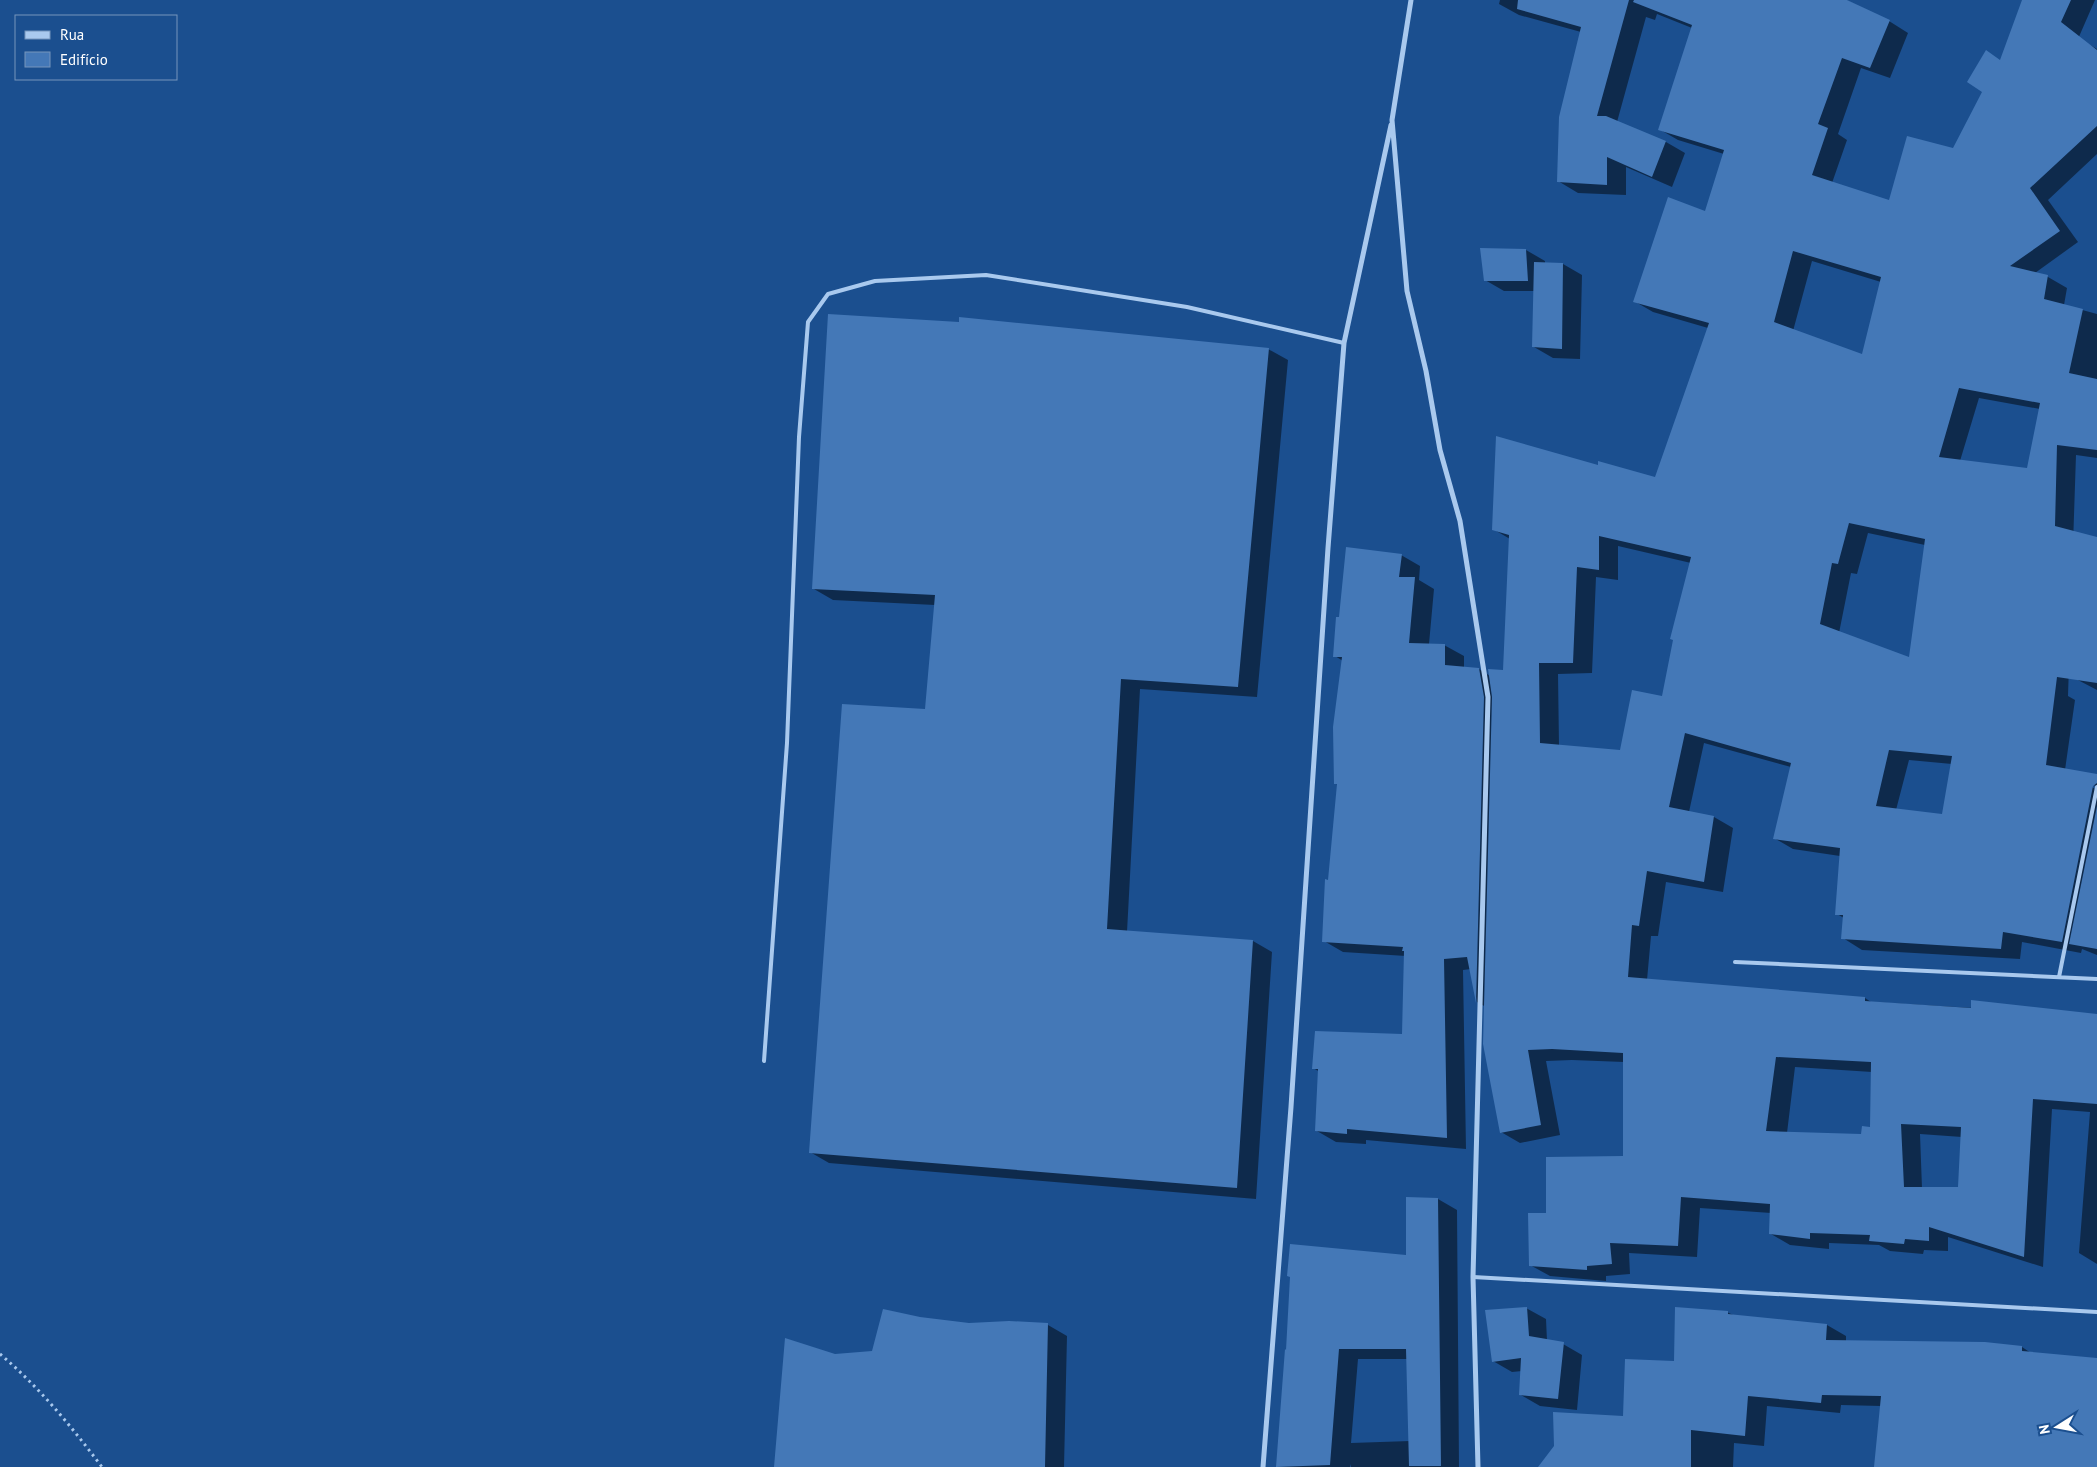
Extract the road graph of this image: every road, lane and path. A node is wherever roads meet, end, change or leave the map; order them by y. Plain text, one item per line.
1 (1411, 0) edge
2 (1392, 120) junction
3 (1344, 343) junction
4 (2097, 787) edge
5 (1734, 962) dead end
6 (2059, 977) junction
7 (2097, 979) edge
8 (764, 1061) dead end
9 (1473, 1276) junction
10 (2097, 1312) edge
11 (0, 1354) edge
12 (102, 1467) edge
13 (1263, 1467) edge
14 (1478, 1467) edge

1 - 2 street
2 - 3 street
2 - 9 street
3 - 8 lane
3 - 13 street
4 - 6 lane
5 - 6 lane
6 - 7 lane
9 - 10 lane
9 - 14 street
11 - 12 path

